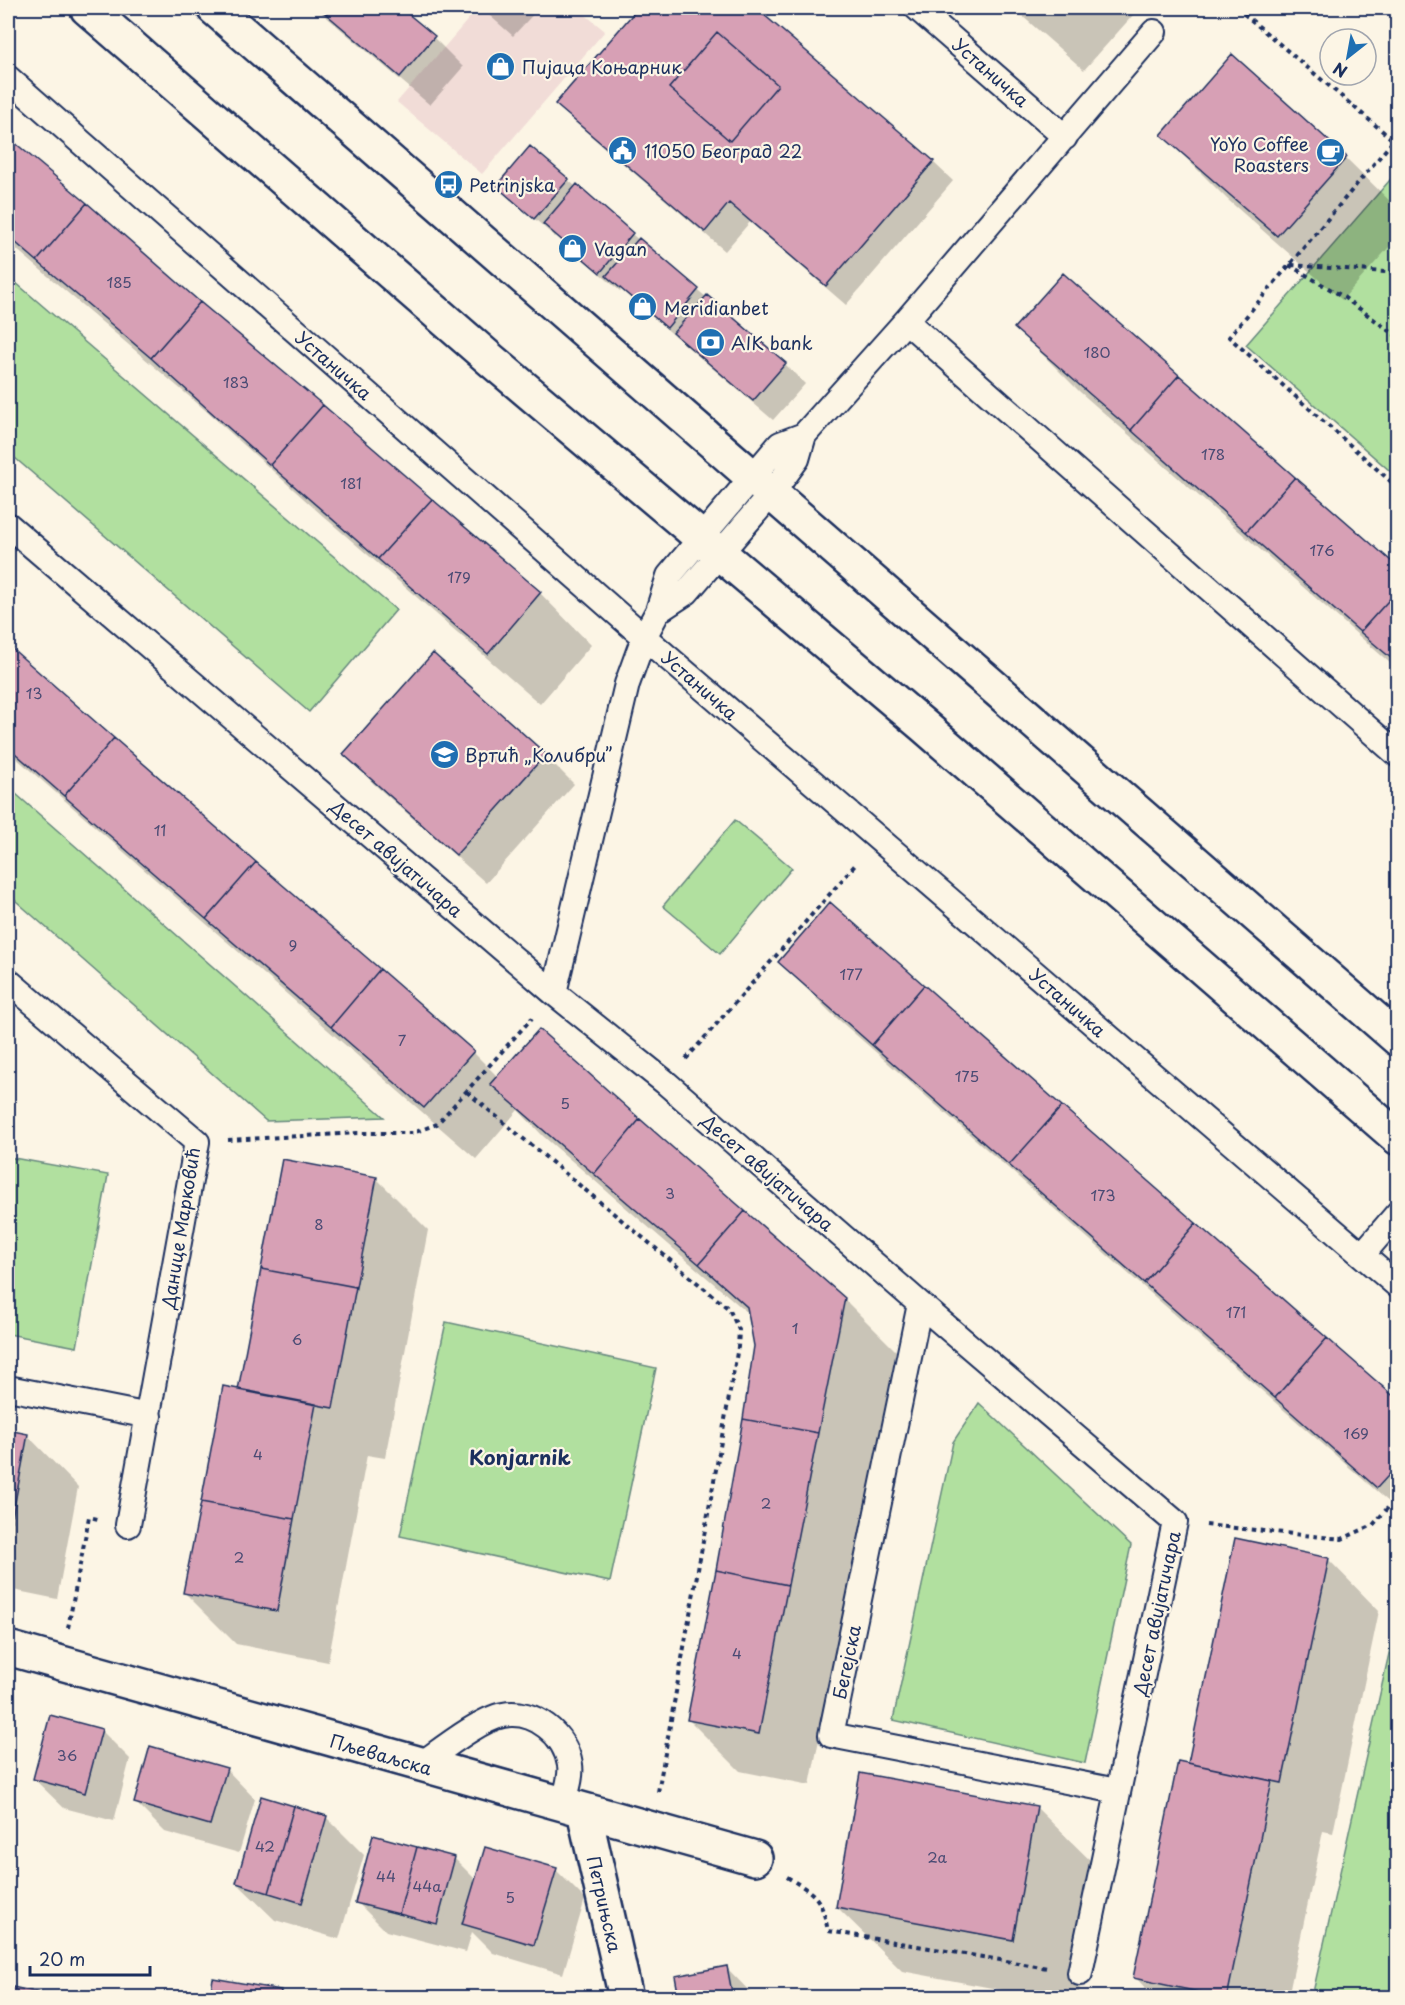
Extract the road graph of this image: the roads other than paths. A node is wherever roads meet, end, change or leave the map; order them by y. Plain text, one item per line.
1 (87, 8) edge
2 (214, 8) edge
3 (917, 8) edge
4 (1154, 32) dead end
5 (8, 78) edge
6 (1065, 137) junction
7 (906, 321) junction
8 (763, 485) junction
9 (8, 525) edge
10 (710, 547) junction
11 (644, 637) junction
12 (1398, 755) edge
13 (8, 981) edge
14 (554, 993) junction
15 (1398, 1039) edge
16 (1398, 1138) edge
17 (1398, 1213) edge
18 (1362, 1255) junction
19 (1398, 1286) edge
20 (920, 1304) junction
21 (8, 1388) edge
22 (149, 1416) junction
23 (128, 1525) dead end
24 (8, 1648) edge
25 (420, 1765) junction
26 (1117, 1791) junction
27 (573, 1808) junction
28 (755, 1858) road end
29 (1080, 1973) road end
30 (626, 1998) edge

1 - 10 main road
2 - 8 main road
3 - 6 lane, Устаничка
4 - 6 lane
5 - 11 lane, Устаничка
6 - 7 lane
7 - 8 lane
7 - 12 lane
8 - 10 lane
8 - 15 main road
9 - 14 lane, Десет авијатичара
10 - 11 lane
10 - 16 main road
11 - 14 lane
11 - 18 lane, Устаничка
13 - 22 lane, Данице Марковић
14 - 20 lane, Десет авијатичара
17 - 18 lane
18 - 19 lane, Устаничка
20 - 26 lane, Десет авијатичара
20 - 26 lane, Бегејска
21 - 22 lane
22 - 23 lane, Данице Марковић
24 - 25 main road, Пљеваљска
25 - 27 main road, Пљеваљска
25 - 27 lane
26 - 29 lane, Десет авијатичара
27 - 28 main road, Пљеваљска
27 - 30 main road, Петрињска

